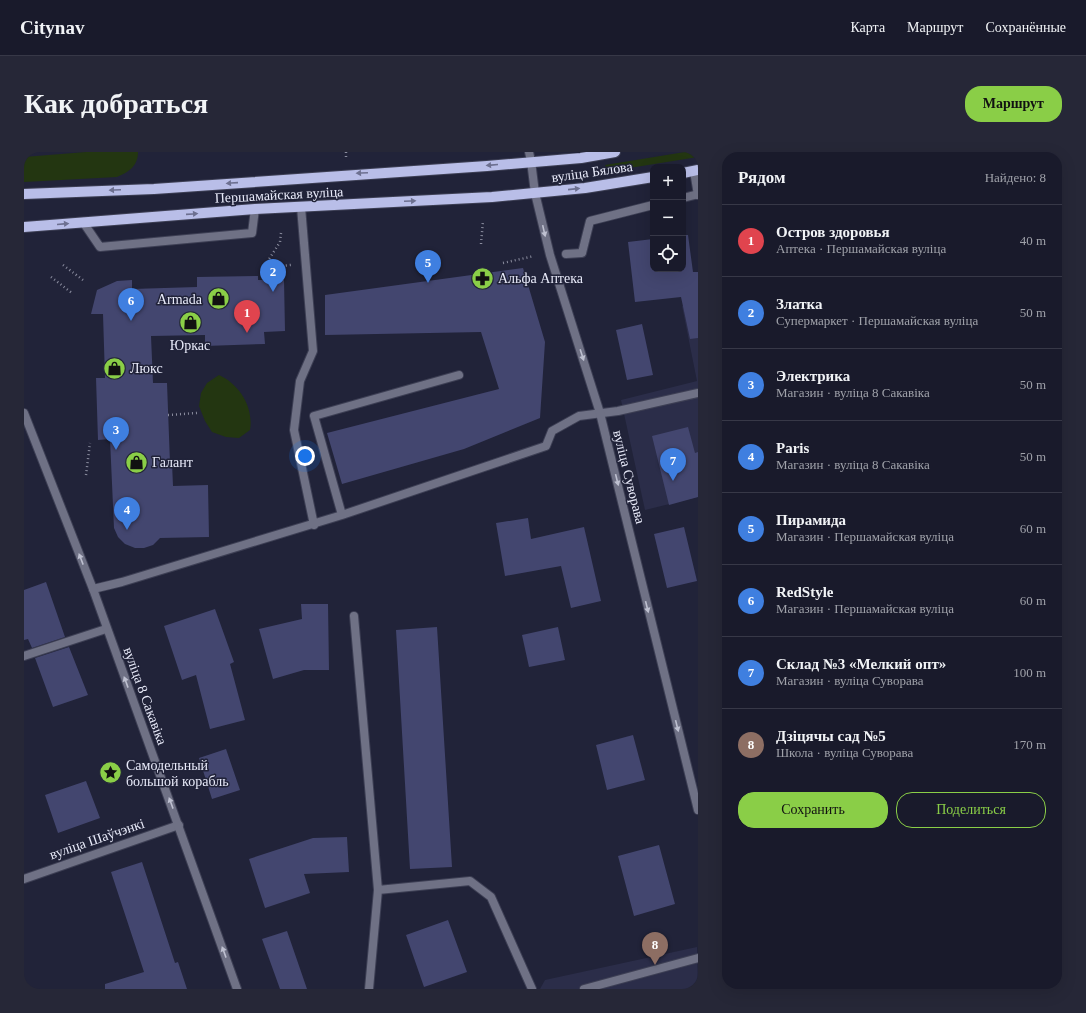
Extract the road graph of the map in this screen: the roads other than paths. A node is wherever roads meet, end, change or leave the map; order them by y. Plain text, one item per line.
1 (615, 152) edge
2 (530, 157) edge
3 (696, 171) edge
4 (686, 173) edge
5 (650, 177) edge
6 (535, 193) junction
7 (24, 194) edge
8 (698, 195) edge
9 (686, 197) edge
10 (301, 207) junction
11 (650, 207) edge
12 (255, 209) junction
13 (83, 222) junction
14 (24, 227) edge
15 (566, 254) dead end
16 (459, 375) dead end
17 (698, 393) edge
18 (600, 413) junction
19 (24, 414) edge
20 (342, 515) junction
21 (314, 525) junction
22 (93, 589) junction
23 (354, 616) dead end
24 (106, 629) junction
25 (24, 656) edge
26 (698, 810) edge
27 (179, 825) junction
28 (24, 878) edge
29 (378, 890) junction
30 (698, 958) edge
31 (237, 989) edge
32 (368, 989) edge
33 (532, 989) edge
34 (584, 989) edge

1 - 2 main road, вуліца Бялова
2 - 6 street, вуліца Суворава
2 -> 7 main road, Першамайская вуліца
3 - 4 main road
3 - 8 street
6 -> 5 main road, вуліца Бялова
10 -> 6 main road, Першамайская вуліца
6 -> 18 street, вуліца Суворава
8 - 9 street
10 - 12 main road, Першамайская вуліца
10 - 21 street
11 - 15 street
13 -> 12 main road, Першамайская вуліца
12 - 13 street
14 -> 13 main road, Першамайская вуліца
16 - 20 street
17 - 18 street
18 - 20 street
18 -> 26 street, вуліца Суворава
22 -> 19 street, вуліца 8 Сакавіка
20 - 21 street
21 - 22 street
22 - 24 street, вуліца 8 Сакавіка
23 - 29 street
24 - 25 street
27 -> 24 street, вуліца 8 Сакавіка
27 - 28 street, вуліца Шаўчэнкі
31 -> 27 street, вуліца 8 Сакавіка
29 - 32 street
29 - 33 street
30 - 34 street

